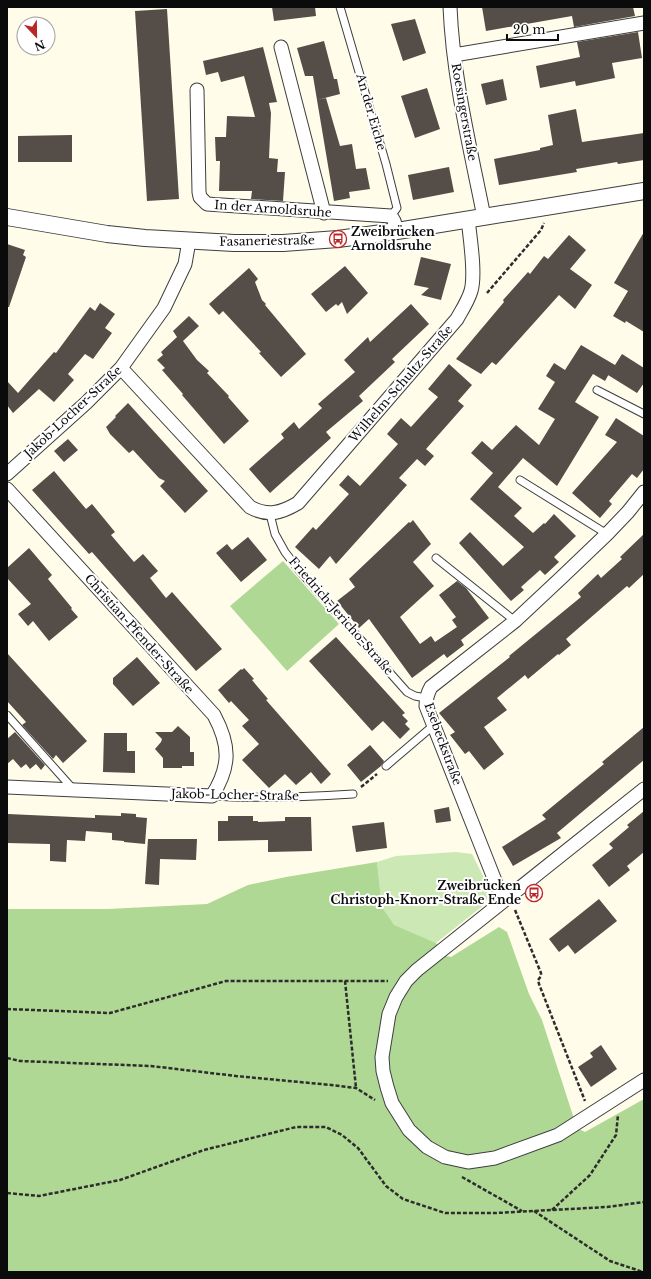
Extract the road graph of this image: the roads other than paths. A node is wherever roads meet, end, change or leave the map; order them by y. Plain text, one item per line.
1 (340, 7) edge
2 (450, 7) edge
3 (644, 23) edge
4 (280, 47) dead end
5 (454, 55) junction
6 (197, 90) dead end
7 (644, 191) edge
8 (324, 213) junction
9 (391, 216) junction
10 (7, 217) edge
11 (476, 218) junction
12 (397, 231) junction
13 (189, 241) junction
14 (121, 368) junction
15 (597, 390) dead end
16 (644, 414) edge
17 (7, 474) edge
18 (520, 480) dead end
19 (7, 489) edge
20 (644, 492) edge
21 (270, 514) junction
22 (607, 534) junction
23 (436, 558) dead end
24 (515, 621) junction
25 (426, 698) junction
26 (7, 715) edge
27 (434, 725) junction
28 (386, 766) road end
29 (7, 788) edge
30 (644, 789) edge
31 (74, 790) junction
32 (353, 794) road end
33 (212, 796) junction
34 (506, 899) junction
35 (644, 1080) edge

1 - 9 lane, An der Eiche
2 - 5 street, Roesingerstraße
3 - 5 street
4 - 8 street
5 - 11 street, Roesingerstraße
6 - 8 street, In der Arnoldsruhe
7 - 11 street, Fasaneriestraße
8 - 9 street, In der Arnoldsruhe
9 - 12 street
10 - 13 street, Fasaneriestraße
11 - 12 street, Fasaneriestraße
11 - 21 street, Wilhelm-Schultz-Straße
12 - 13 street, Fasaneriestraße
13 - 14 street, Jakob-Locher-Straße
14 - 17 street, Jakob-Locher-Straße
14 - 21 street
15 - 16 lane
18 - 22 lane
19 - 33 street, Christian-Pfender-Straße
20 - 22 street, Esebeckstraße
21 - 25 lane, Friedrich-Jericho-Straße
22 - 24 street, Esebeckstraße
23 - 24 lane
24 - 25 street, Esebeckstraße
25 - 27 street, Esebeckstraße
26 - 31 lane
27 - 28 lane
27 - 34 street, Esebeckstraße
29 - 31 street, Jakob-Locher-Straße
30 - 34 street
31 - 33 street, Jakob-Locher-Straße
32 - 33 lane, Jakob-Locher-Straße
34 - 35 street

